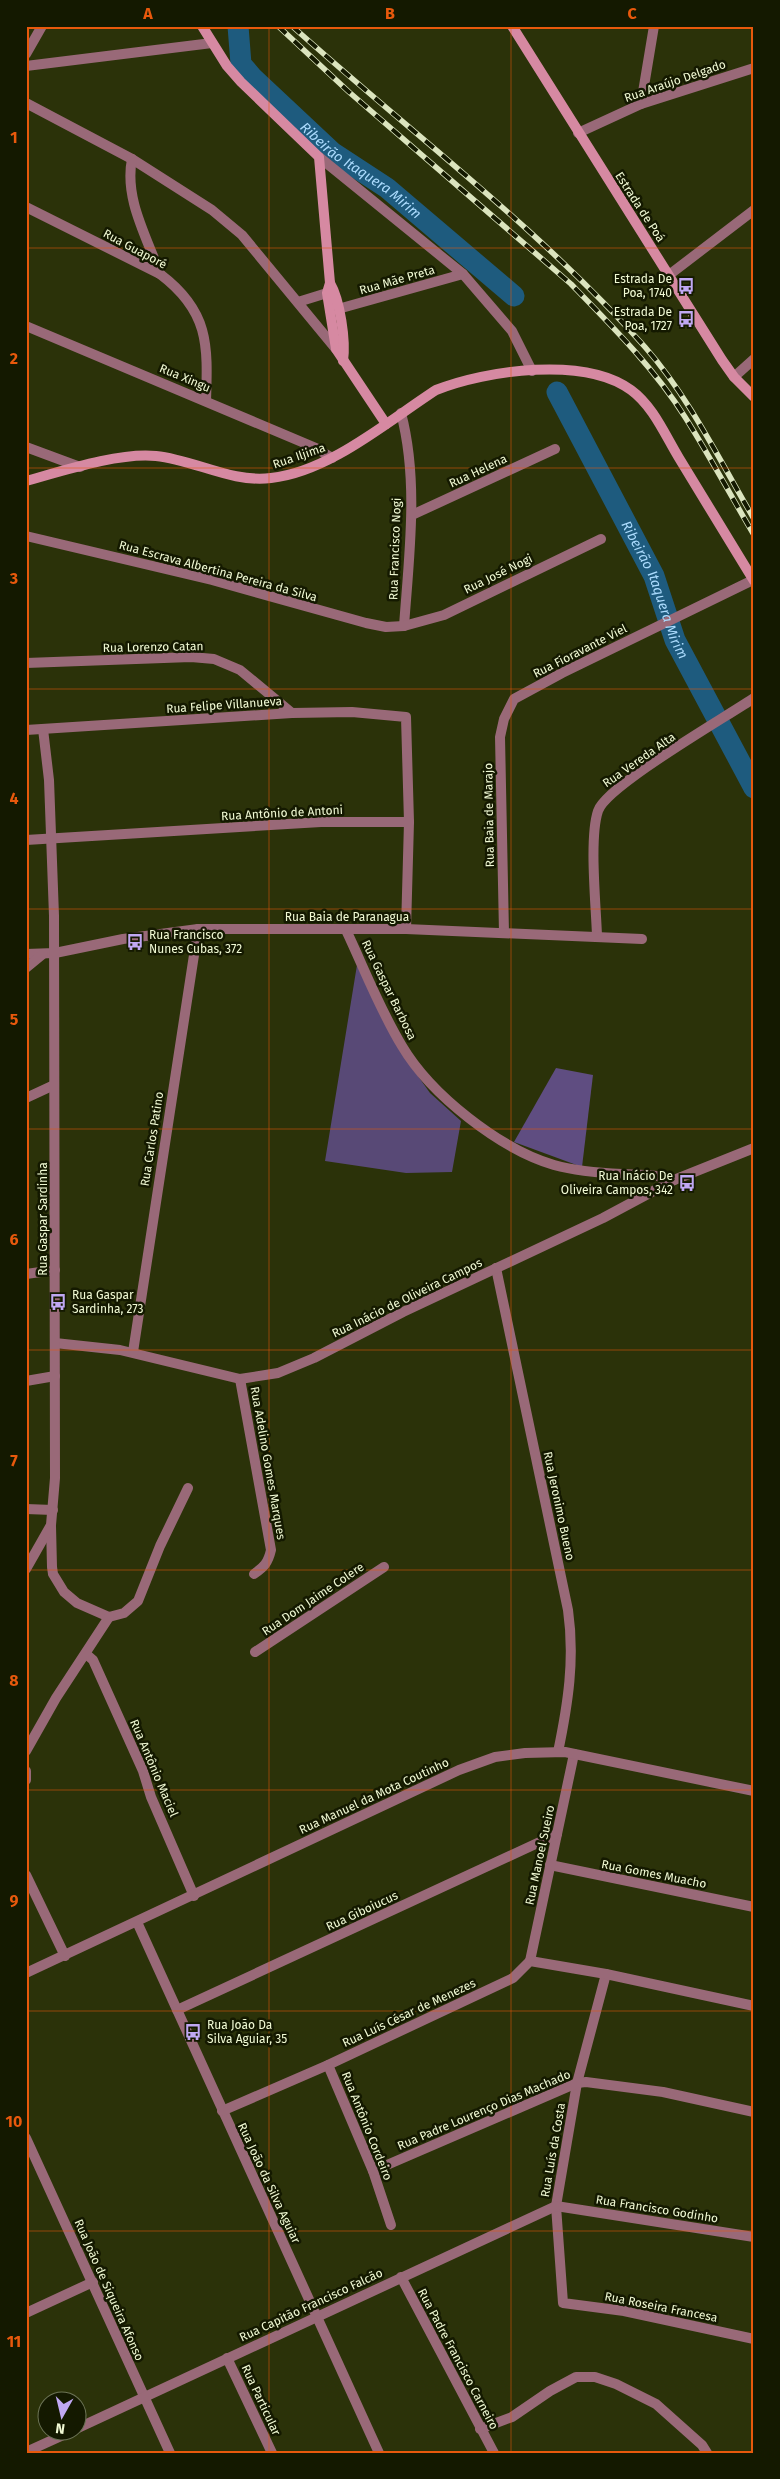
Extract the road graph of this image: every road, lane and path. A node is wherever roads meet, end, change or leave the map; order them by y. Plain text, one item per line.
1 (42, 26) edge
2 (202, 26) edge
3 (512, 26) edge
4 (654, 26) edge
5 (212, 43) junction
6 (26, 54) edge
7 (26, 66) edge
8 (754, 68) edge
9 (26, 103) edge
10 (641, 104) junction
11 (578, 133) junction
12 (319, 157) junction
13 (132, 159) junction
14 (26, 207) edge
15 (754, 210) edge
16 (160, 274) junction
17 (463, 274) junction
18 (669, 275) junction
19 (329, 288) junction
20 (298, 302) junction
21 (338, 309) junction
22 (26, 326) edge
23 (336, 349) junction
24 (754, 359) edge
25 (344, 361) junction
26 (532, 371) junction
27 (734, 377) junction
28 (754, 397) edge
29 (206, 401) junction
30 (401, 412) junction
31 (386, 424) junction
32 (26, 447) edge
33 (555, 449) dead end
34 (332, 458) junction
35 (80, 468) junction
36 (26, 480) edge
37 (412, 516) junction
38 (26, 536) edge
39 (601, 539) dead end
40 (753, 580) edge
41 (404, 626) junction
42 (26, 664) edge
43 (754, 698) edge
44 (514, 699) joint
45 (292, 713) junction
46 (43, 728) junction
47 (26, 730) edge
48 (408, 822) junction
49 (51, 838) junction
50 (26, 840) edge
51 (198, 929) junction
52 (406, 929) junction
53 (346, 930) junction
54 (504, 933) junction
55 (597, 936) junction
56 (642, 939) dead end
57 (55, 953) junction
58 (26, 954) edge
59 (43, 954) junction
60 (26, 968) edge
61 (54, 1085) junction
62 (26, 1098) edge
63 (754, 1148) edge
64 (674, 1180) junction
65 (496, 1268) junction
66 (55, 1270) junction
67 (26, 1274) edge
68 (55, 1343) junction
69 (132, 1352) junction
70 (55, 1376) junction
71 (26, 1380) edge
72 (240, 1380) junction
73 (188, 1488) dead end
74 (26, 1509) edge
75 (53, 1510) junction
76 (51, 1525) junction
77 (384, 1567) dead end
78 (26, 1569) edge
79 (254, 1574) dead end
80 (109, 1617) junction
81 (255, 1652) dead end
82 (86, 1654) junction
83 (26, 1751) edge
84 (558, 1752) junction
85 (574, 1754) junction
86 (26, 1771) edge
87 (26, 1780) edge
88 (754, 1791) edge
89 (557, 1834) junction
90 (550, 1865) junction
91 (26, 1875) edge
92 (30, 1890) edge
93 (194, 1896) junction
94 (754, 1907) edge
95 (137, 1922) junction
96 (65, 1956) junction
97 (530, 1961) junction
98 (26, 1973) edge
99 (606, 1974) junction
100 (754, 2006) edge
101 (177, 2010) junction
102 (328, 2065) junction
103 (577, 2083) junction
104 (222, 2111) junction
105 (754, 2112) edge
106 (26, 2138) edge
107 (373, 2171) junction
108 (556, 2206) junction
109 (391, 2225) dead end
110 (754, 2237) edge
111 (401, 2277) junction
112 (93, 2282) junction
113 (563, 2303) joint
114 (26, 2313) edge
115 (317, 2317) junction
116 (754, 2339) edge
117 (227, 2358) junction
118 (144, 2398) junction
119 (88, 2423) edge
120 (480, 2429) junction
121 (48, 2442) edge
122 (26, 2452) edge
123 (170, 2453) edge
124 (272, 2453) edge
125 (379, 2453) edge
126 (494, 2453) edge
127 (707, 2453) edge

1 - 6 street
2 - 5 main road
3 - 11 main road, Estrada de Poá
4 - 10 street
5 - 7 street
5 - 12 main road
8 - 10 street, Rua Araújo Delgado
9 - 13 street
10 - 11 street, Rua Araújo Delgado
11 - 18 main road, Estrada de Poá
12 - 17 street
12 - 19 main road
13 - 16 street
13 - 20 street
14 - 16 street, Rua Guaporé
15 - 18 street
16 - 29 street, Rua Guaporé
17 - 21 street, Rua Mãe Preta
17 - 26 street
18 - 27 main road, Estrada de Poá
19 - 20 street
19 - 21 main road
19 - 23 main road
20 - 23 street
21 - 25 main road
22 - 29 street, Rua Xingu
23 - 25 main road
24 - 27 street
25 - 31 main road
26 - 30 main road, Rua Iljima
26 - 40 main road, Rua Iljima
27 - 28 main road, Estrada de Poá
29 - 34 street, Rua Xingu
30 - 31 main road, Rua Iljima
30 - 37 street, Rua Francisco Nogi
31 - 34 main road, Rua Iljima
32 - 35 street
33 - 37 street, Rua Helena
34 - 35 main road, Rua Iljima
35 - 36 main road, Rua Iljima
37 - 41 street, Rua Francisco Nogi
38 - 41 street, Rua Escrava Albertina Pereira da Silva
39 - 41 street, Rua José Nogi
40 - 44 street, Rua Fioravante Viel
42 - 45 street, Rua Lorenzo Catan
43 - 55 street, Rua Vereda Alta
44 - 54 street, Rua Baia de Marajo
45 - 46 street, Rua Felipe Villanueva
45 - 48 street, Rua Felipe Villanueva
46 - 47 street, Rua Felipe Villanueva
46 - 49 street
48 - 49 street, Rua Antônio de Antoni
48 - 52 street
49 - 50 street, Rua Antônio de Antoni
49 - 57 street, Rua Gaspar Sardinha
51 - 53 street, Rua Baia de Paranagua
51 - 57 street, Rua Baia de Paranagua
51 - 69 street, Rua Carlos Patino
52 - 53 street, Rua Baia de Paranagua
52 - 54 street, Rua Baia de Paranagua
53 - 64 street, Rua Gaspar Barbosa
54 - 55 street, Rua Baia de Paranagua
55 - 56 street, Rua Baia de Paranagua
57 - 59 street, Rua Baia de Paranagua
57 - 61 street, Rua Gaspar Sardinha
58 - 59 street, Rua Baia de Paranagua
59 - 60 street
61 - 62 street
61 - 66 street, Rua Gaspar Sardinha
63 - 64 street, Rua Inácio de Oliveira Campos
64 - 65 street, Rua Inácio de Oliveira Campos
65 - 72 street, Rua Inácio de Oliveira Campos
65 - 84 street, Rua Jeronimo Bueno
66 - 67 street
66 - 68 street, Rua Gaspar Sardinha
68 - 69 street, Rua Inácio de Oliveira Campos
68 - 70 street, Rua Gaspar Sardinha
69 - 72 street, Rua Inácio de Oliveira Campos
70 - 71 street
70 - 75 street, Rua Gaspar Sardinha
72 - 79 street, Rua Adelino Gomes Marques
73 - 80 street
74 - 75 street
75 - 76 street, Rua Gaspar Sardinha
76 - 78 street, Rua Gaspar Sardinha
76 - 80 street
77 - 81 street, Rua Dom Jaime Colere
80 - 82 street
82 - 83 street
82 - 93 street, Rua Antônio Maciel
84 - 85 street, Rua Manuel da Mota Coutinho
84 - 93 street, Rua Manuel da Mota Coutinho
85 - 88 street, Rua Manuel da Mota Coutinho
85 - 89 street, Rua Manoel Sueiro
86 - 87 street
89 - 90 street, Rua Manoel Sueiro
89 - 101 street, Rua Giboiucus
90 - 94 street, Rua Gomes Muacho
90 - 97 street, Rua Manoel Sueiro
91 - 92 street
92 - 96 street
93 - 95 street, Rua Manuel da Mota Coutinho
95 - 96 street, Rua Manuel da Mota Coutinho
95 - 101 street, Rua João da Silva Aguiar
96 - 98 street, Rua Manuel da Mota Coutinho
97 - 99 street
97 - 102 street, Rua Luís César de Menezes
99 - 100 street
99 - 103 street, Rua Luís da Costa
101 - 104 street, Rua João da Silva Aguiar
102 - 104 street, Rua Luís César de Menezes
102 - 107 street, Rua Antônio Cordeiro
103 - 105 street, Rua Padre Lourenço Dias Machado
103 - 107 street, Rua Padre Lourenço Dias Machado
103 - 108 street, Rua Luís da Costa
104 - 115 street, Rua João da Silva Aguiar
106 - 112 street, Rua João de Siqueira Afonso
107 - 109 street, Rua Antônio Cordeiro
108 - 110 street, Rua Francisco Godinho
108 - 111 street, Rua Capitão Francisco Falcão
108 - 113 street, Rua Luís da Costa
111 - 115 street, Rua Capitão Francisco Falcão
111 - 120 street, Rua Padre Francisco Carneiro
112 - 114 street
112 - 118 street, Rua João de Siqueira Afonso
113 - 116 street, Rua Roseira Francesa
115 - 117 street, Rua Capitão Francisco Falcão
115 - 125 street, Rua João da Silva Aguiar
117 - 118 street, Rua Capitão Francisco Falcão
117 - 124 street, Rua Particular
118 - 119 street, Rua Capitão Francisco Falcão
118 - 123 street, Rua João de Siqueira Afonso
120 - 126 street, Rua Padre Francisco Carneiro
120 - 127 street
121 - 122 street

